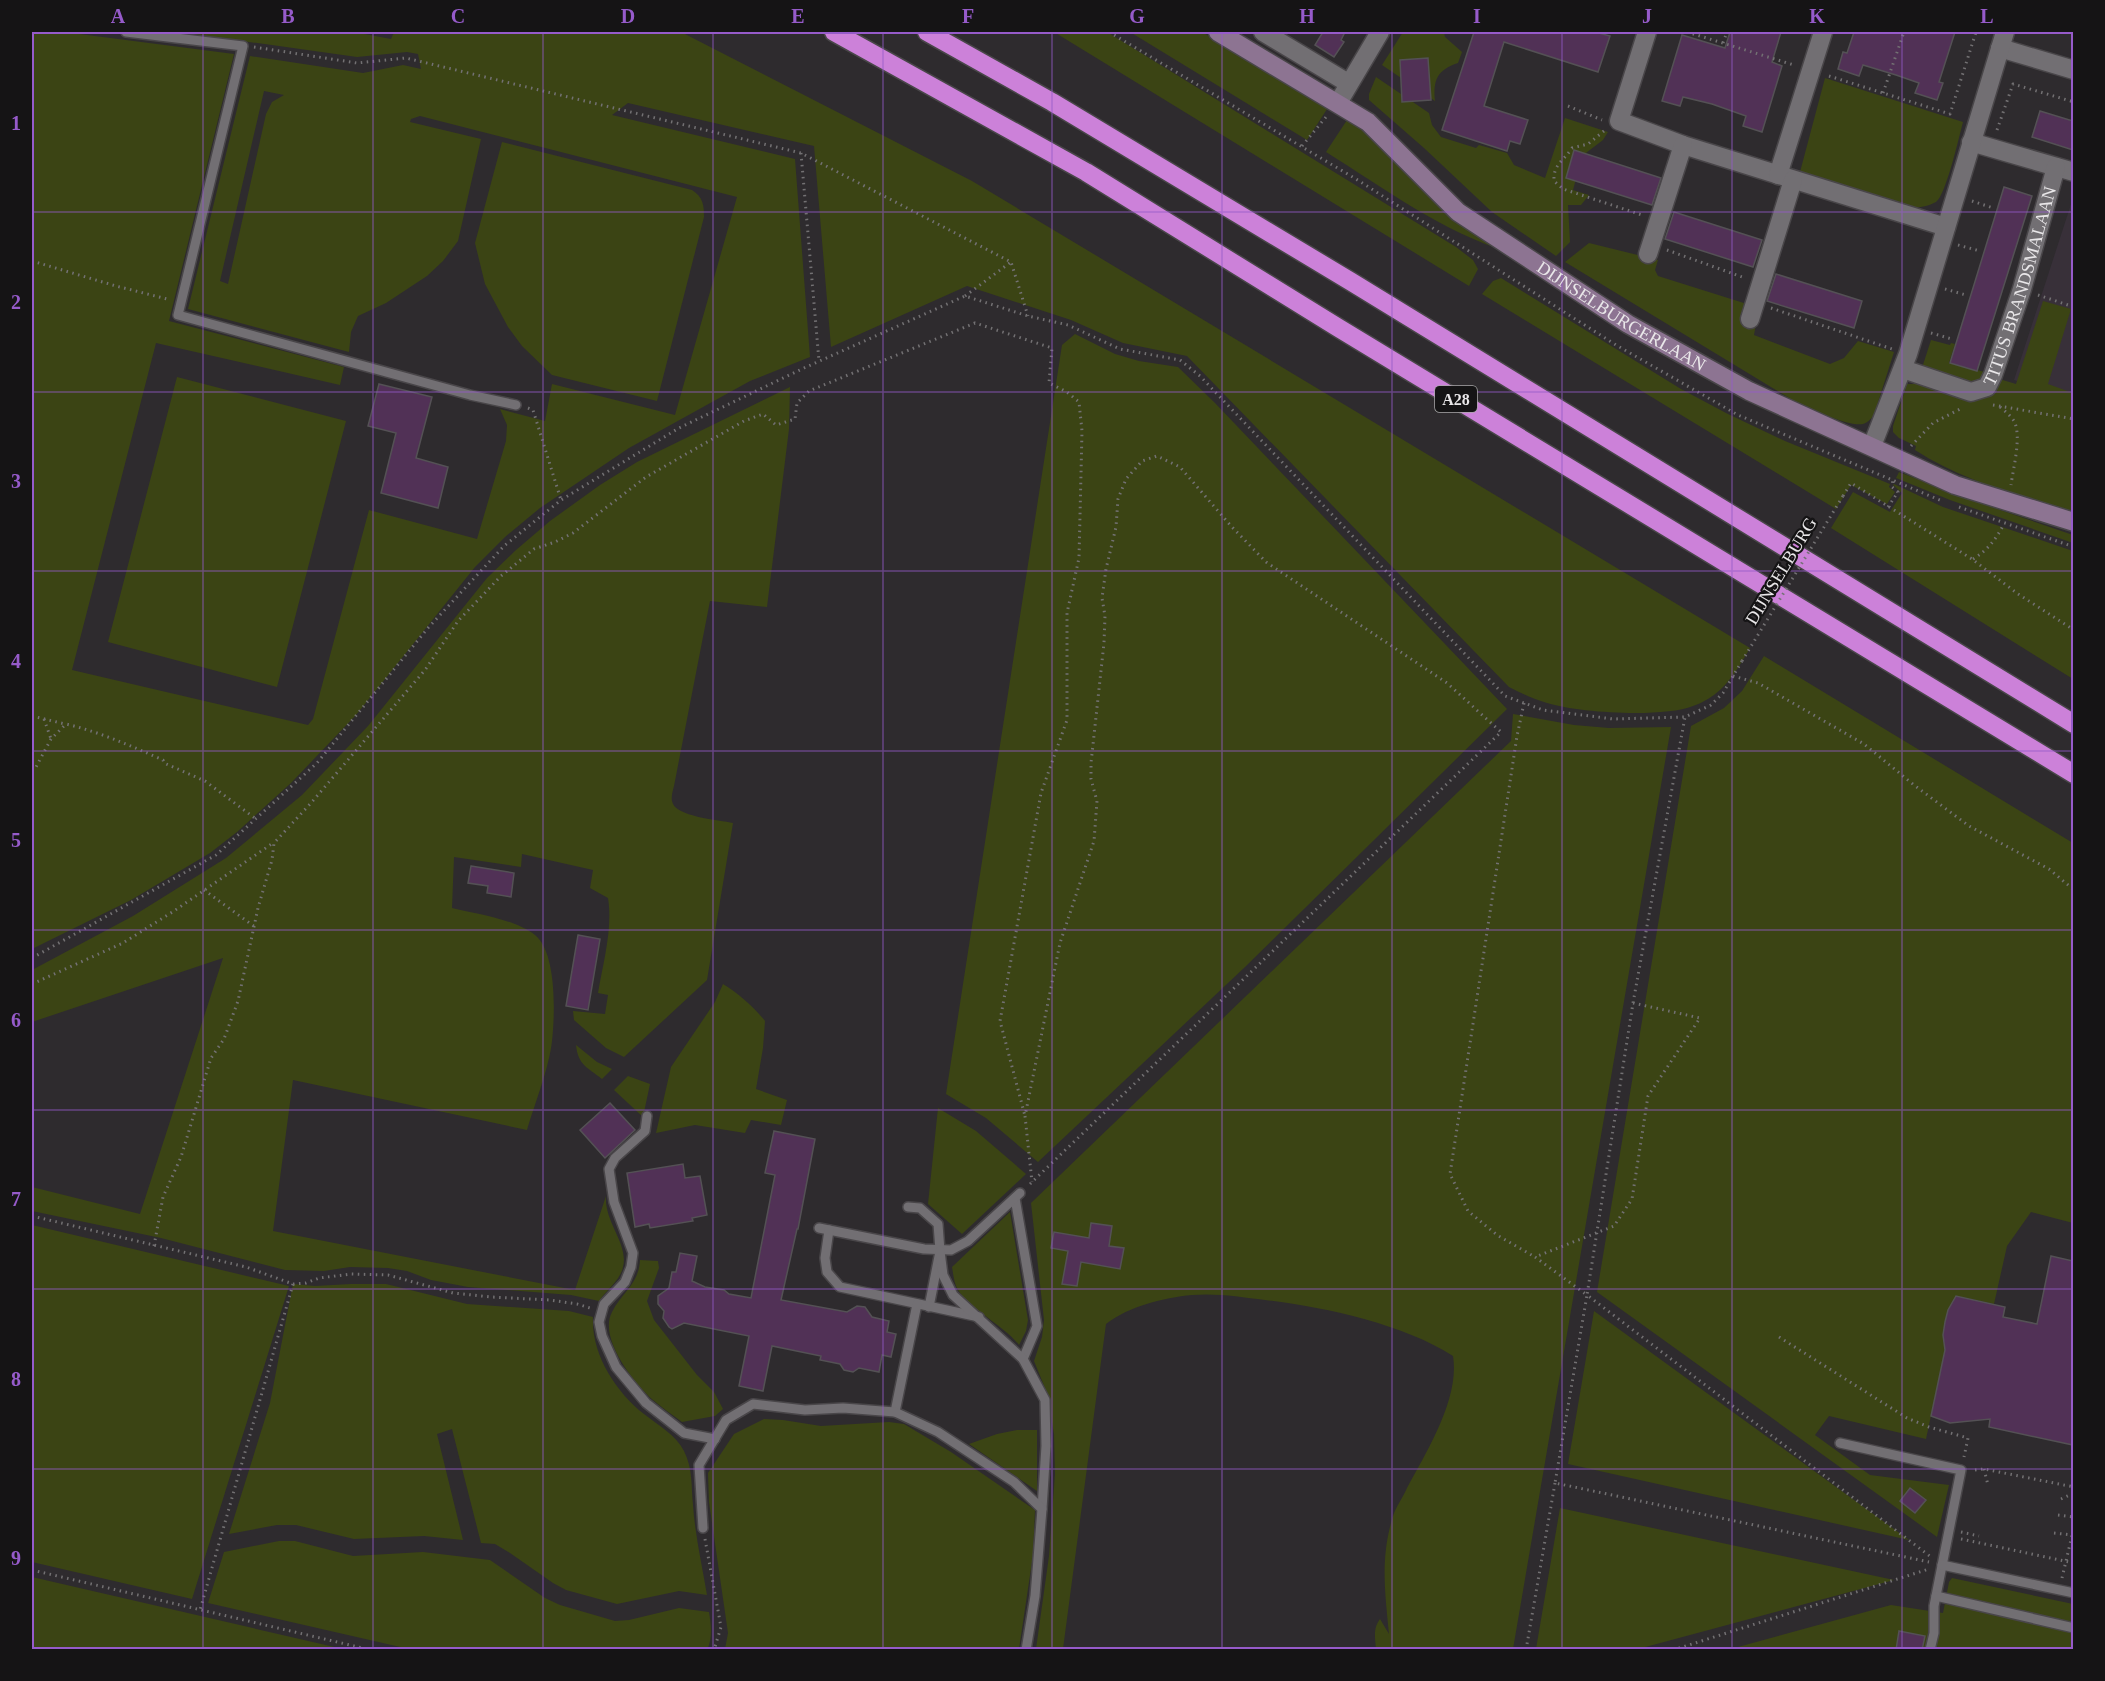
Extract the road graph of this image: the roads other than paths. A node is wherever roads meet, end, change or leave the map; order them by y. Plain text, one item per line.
1 (126, 32) edge
2 (834, 32) edge
3 (927, 32) edge
4 (1218, 32) edge
5 (1263, 32) edge
6 (1380, 32) edge
7 (1647, 32) edge
8 (1823, 32) edge
9 (184, 35) edge
10 (2003, 40) edge
11 (2073, 70) edge
12 (1348, 83) junction
13 (1338, 103) junction
14 (1978, 144) junction
15 (1683, 145) junction
16 (2065, 170) edge
17 (1785, 177) junction
18 (1946, 227) junction
19 (1650, 249) road end
20 (1752, 311) road end
21 (1906, 362) junction
22 (516, 405) road end
23 (1872, 446) junction
24 (2073, 522) edge
25 (2073, 724) edge
26 (2073, 774) edge
27 (647, 1116) dead end
28 (908, 1207) dead end
29 (940, 1251) junction
30 (917, 1304) junction
31 (929, 1307) junction
32 (979, 1317) junction
33 (1023, 1359) junction
34 (895, 1412) junction
35 (715, 1439) junction
36 (1840, 1443) dead end
37 (1042, 1509) junction
38 (703, 1528) road end
39 (1942, 1565) junction
40 (2073, 1593) edge
41 (1936, 1596) junction
42 (2073, 1628) edge
43 (1026, 1650) edge
44 (1930, 1650) edge

1 - 9 lane
2 - 26 highway, A28
3 - 25 highway, A28
4 - 13 main road, DIJNSELBURGERLAAN
5 - 12 street
6 - 12 street
7 - 15 street
8 - 17 street
9 - 22 lane
10 - 11 street
10 - 14 street
12 - 13 street
13 - 23 main road, DIJNSELBURGERLAAN
14 - 16 street, TITUS BRANDSMALAAN
14 - 18 street
15 - 17 street
15 - 19 street
16 - 21 street, TITUS BRANDSMALAAN
17 - 18 street
17 - 20 street
18 - 21 street
21 - 23 street
23 - 24 main road, DIJNSELBURGERLAAN
27 - 35 lane
28 - 29 lane
29 - 30 lane
29 - 31 lane
29 - 32 lane
29 - 33 lane
30 - 31 lane
30 - 34 lane
31 - 32 lane
32 - 33 lane
33 - 37 lane
34 - 35 lane
34 - 37 lane
35 - 38 lane
36 - 39 lane
37 - 43 lane
39 - 40 lane
39 - 41 lane
41 - 42 lane
41 - 44 lane

